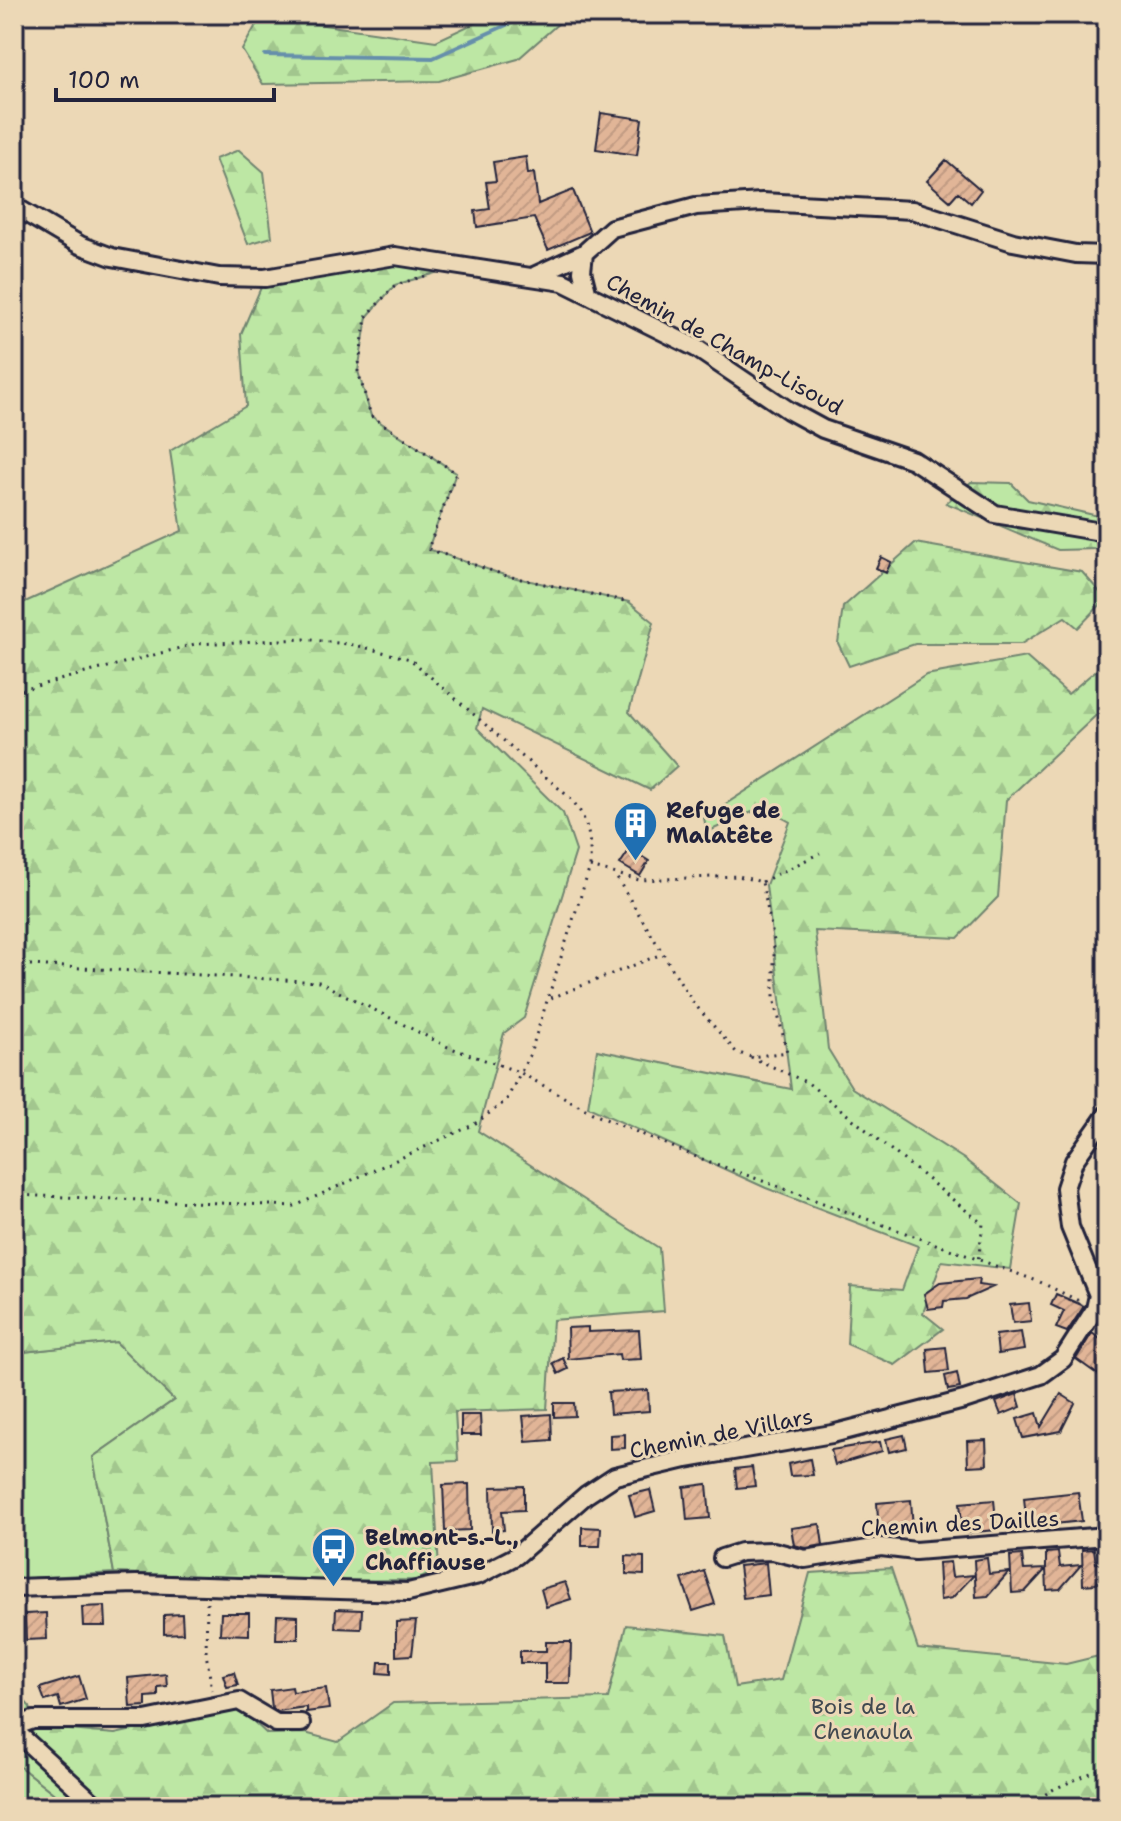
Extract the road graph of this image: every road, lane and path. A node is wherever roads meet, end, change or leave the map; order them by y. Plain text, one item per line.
1 (14, 206) edge
2 (584, 253) junction
3 (1107, 255) edge
4 (434, 273) dead end
5 (536, 275) junction
6 (587, 291) junction
7 (1107, 533) edge
8 (629, 602) dead end
9 (14, 692) edge
10 (820, 853) dead end
11 (590, 867) junction
12 (615, 875) junction
13 (762, 882) junction
14 (662, 954) junction
15 (14, 964) edge
16 (551, 998) junction
17 (751, 1057) junction
18 (519, 1072) junction
19 (1107, 1114) edge
20 (14, 1195) edge
21 (978, 1261) junction
22 (1101, 1312) edge
23 (1107, 1536) edge
24 (722, 1558) dead end
25 (208, 1586) junction
26 (14, 1588) edge
27 (216, 1704) junction
28 (301, 1723) dead end
29 (14, 1729) edge
30 (1107, 1766) edge
31 (98, 1807) edge
32 (1025, 1807) edge

1 - 5 street, Chemin de Champ-Lisoud
2 - 3 street
2 - 5 street
2 - 6 street
4 - 8 path
5 - 6 street, Chemin de Champ-Lisoud
6 - 7 street, Chemin de Champ-Lisoud
9 - 11 path
10 - 13 path
11 - 12 path
11 - 16 path
12 - 13 path
12 - 14 path
13 - 17 path
14 - 16 path
14 - 17 path
15 - 18 path
16 - 18 path
17 - 21 path
18 - 20 path
18 - 21 path
19 - 22 street
21 - 22 path
22 - 25 street, Chemin de Villars
23 - 24 street, Chemin des Dailles
25 - 26 street, Chemin de Villars
25 - 27 path
27 - 28 street
27 - 29 street
29 - 31 street
30 - 32 path

